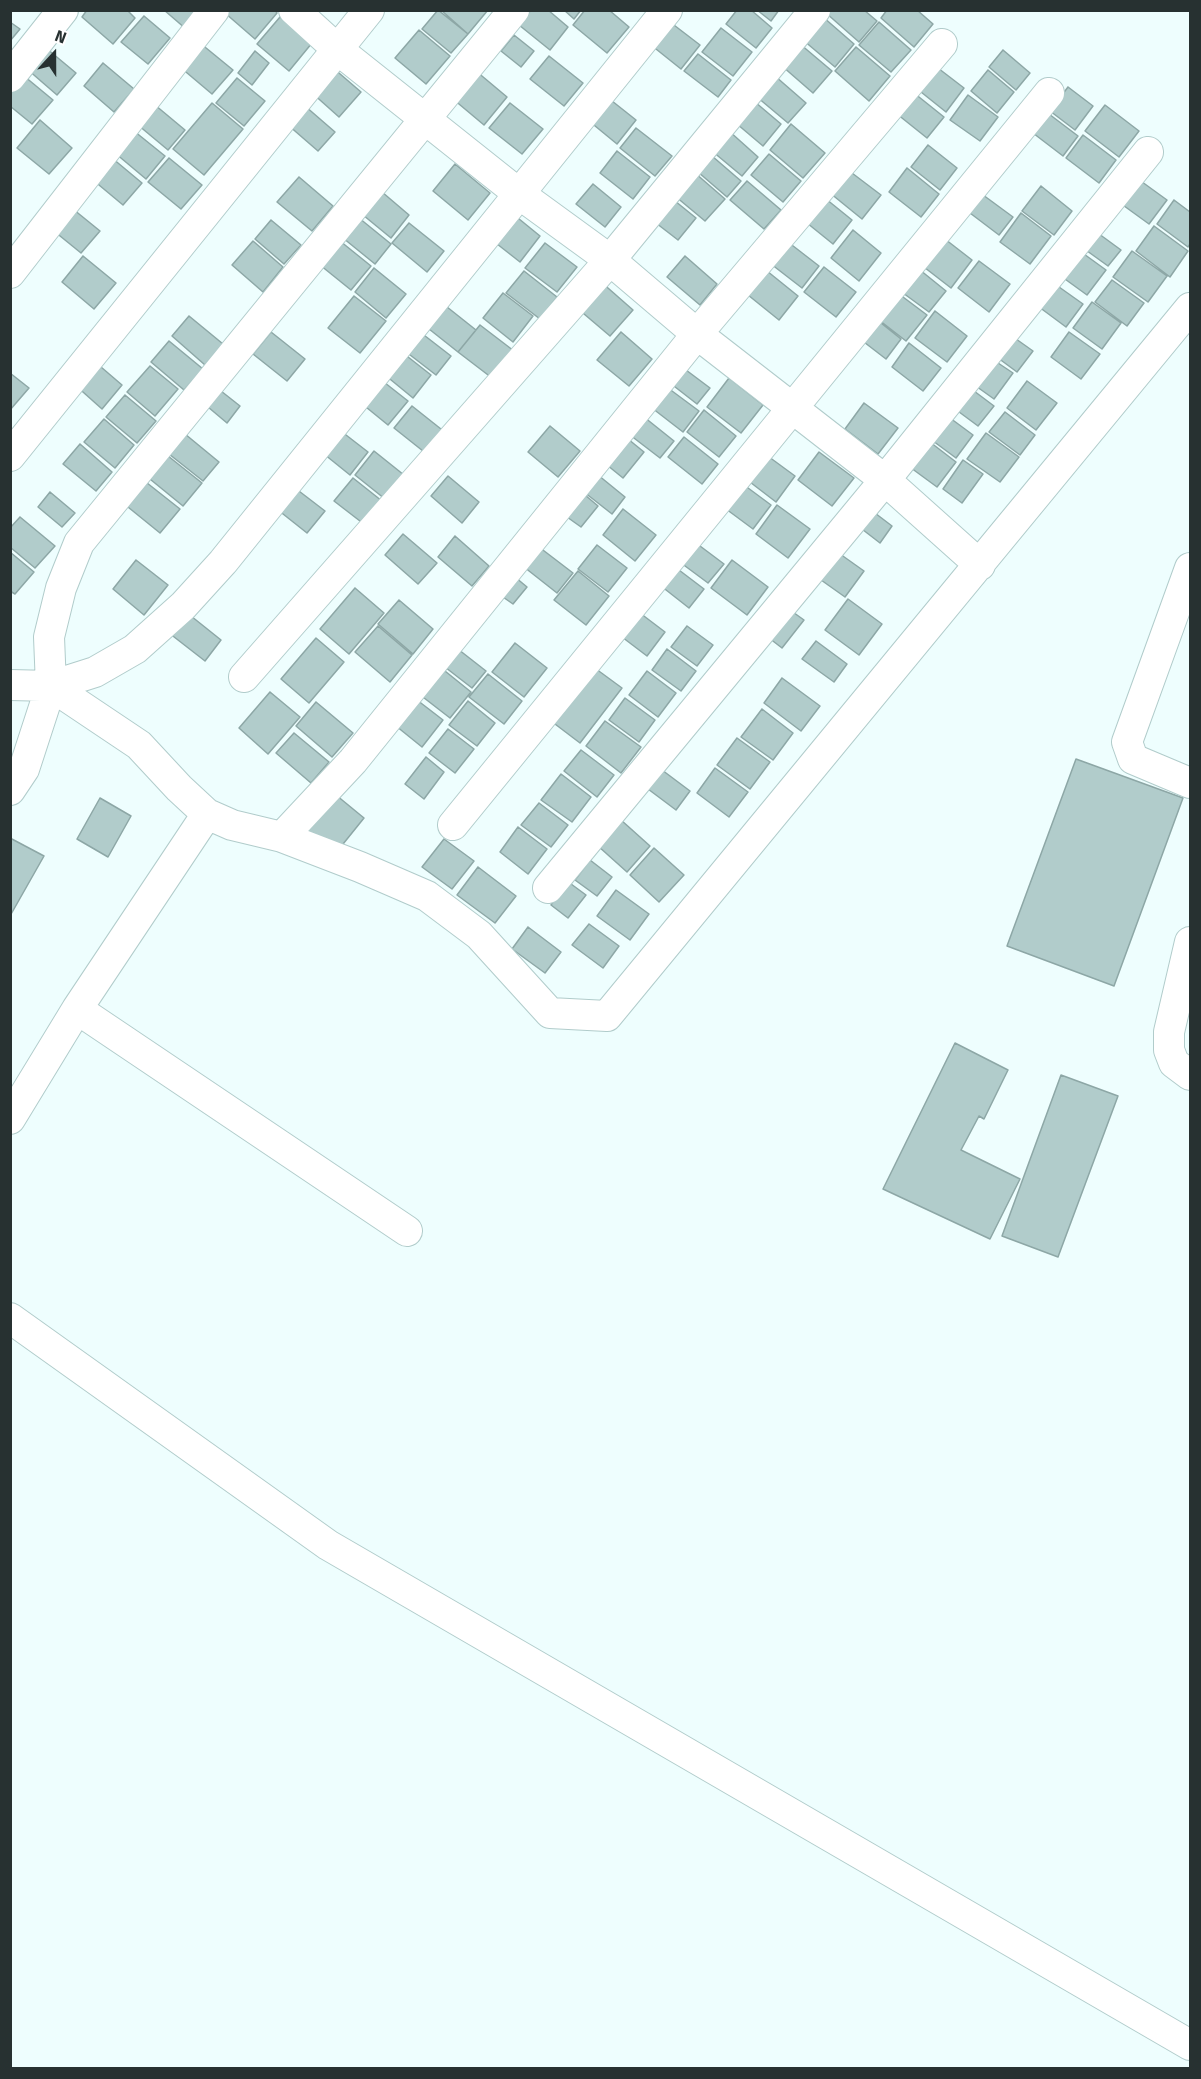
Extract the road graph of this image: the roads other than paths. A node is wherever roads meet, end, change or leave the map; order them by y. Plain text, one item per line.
1 (63, 10) edge
2 (214, 10) edge
3 (294, 10) edge
4 (369, 10) edge
5 (514, 10) edge
6 (667, 10) edge
7 (815, 10) edge
8 (942, 45) dead end
9 (338, 49) junction
10 (10, 77) edge
11 (1049, 93) dead end
12 (427, 118) junction
13 (1148, 152) dead end
14 (518, 193) junction
15 (610, 260) junction
16 (10, 273) edge
17 (1191, 308) edge
18 (697, 334) junction
19 (792, 408) junction
20 (10, 456) edge
21 (885, 480) junction
22 (980, 565) junction
23 (1191, 568) edge
24 (244, 677) dead end
25 (10, 685) edge
26 (51, 686) junction
27 (1191, 783) edge
28 (10, 790) edge
29 (207, 814) junction
30 (453, 825) dead end
31 (282, 837) junction
32 (548, 888) dead end
33 (1191, 942) edge
34 (77, 1009) junction
35 (1191, 1075) edge
36 (10, 1119) edge
37 (407, 1231) dead end
38 (10, 1318) edge
39 (1191, 2045) edge

1 - 10 street
2 - 16 street
3 - 9 street
4 - 9 street
5 - 12 street
6 - 14 street
7 - 15 street
8 - 18 street
9 - 12 street
9 - 20 street
11 - 19 street
12 - 14 street
12 - 26 street
13 - 21 street
14 - 15 street
14 - 26 street
15 - 18 street
15 - 24 street
17 - 22 street
18 - 19 street
18 - 31 street
19 - 21 street
19 - 30 street
21 - 22 street
21 - 32 street
22 - 31 street
23 - 27 street
25 - 26 street
26 - 28 street
26 - 29 street
29 - 31 street
29 - 34 street
33 - 35 street
34 - 36 street
34 - 37 street
38 - 39 street

